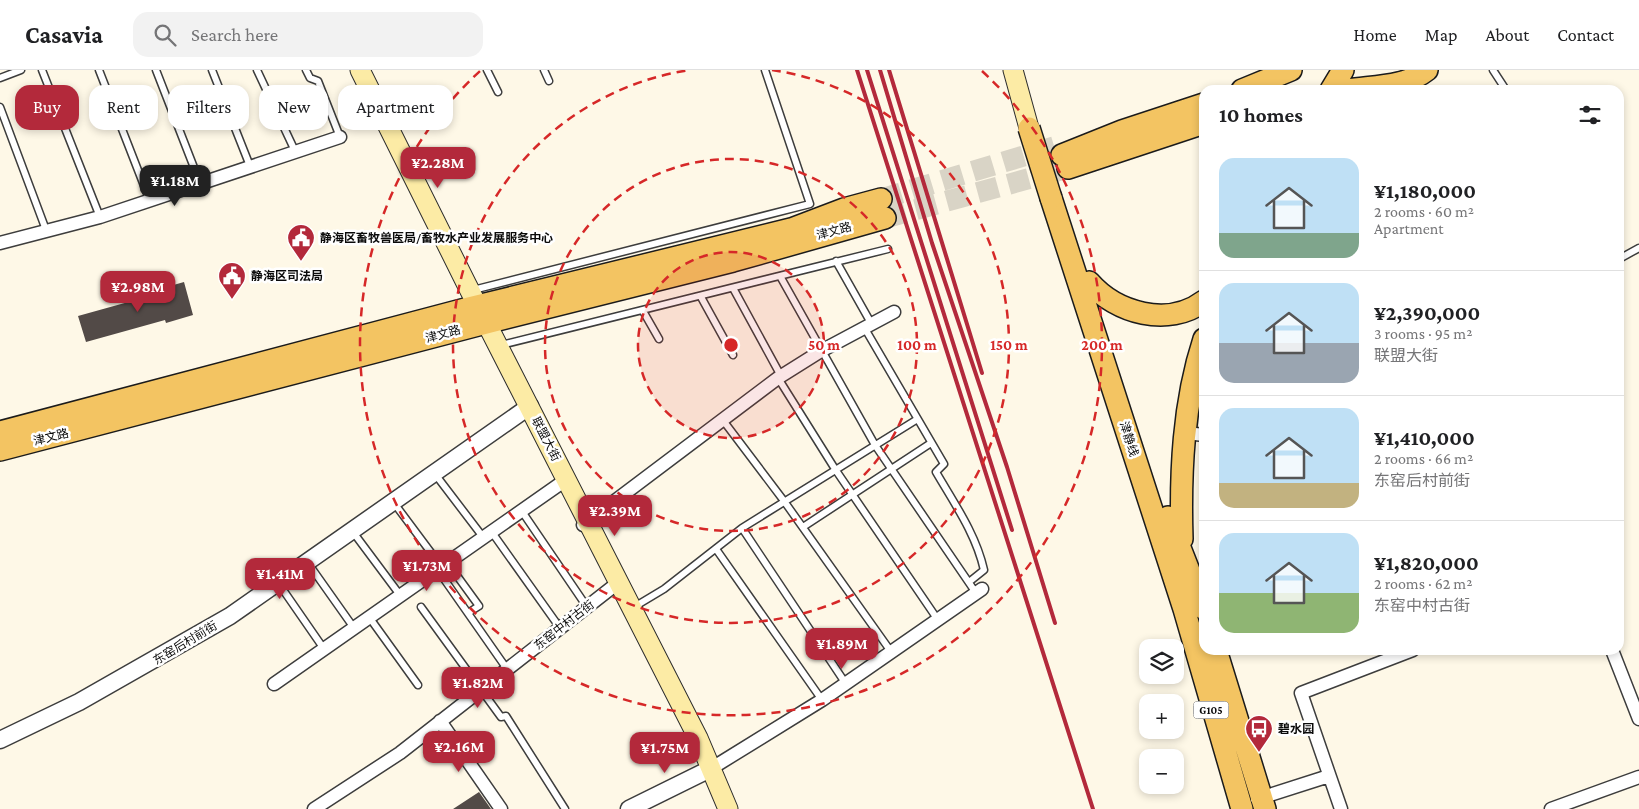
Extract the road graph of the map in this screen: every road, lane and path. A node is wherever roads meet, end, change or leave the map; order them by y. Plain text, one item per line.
1 (21, 70) edge
2 (42, 70) edge
3 (99, 70) edge
4 (156, 70) edge
5 (212, 70) edge
6 (257, 70) edge
7 (306, 70) edge
8 (354, 70) edge
9 (360, 70) edge
10 (487, 70) edge
11 (544, 70) edge
12 (765, 70) edge
13 (1013, 70) edge
14 (1022, 70) edge
15 (1291, 70) edge
16 (1343, 70) edge
17 (1427, 70) edge
18 (1493, 70) edge
19 (0, 78) edge
20 (549, 81) dead end
21 (1254, 85) edge
22 (1334, 85) edge
23 (1401, 85) edge
24 (1503, 85) edge
25 (498, 92) dead end
26 (1199, 106) edge
27 (0, 107) edge
28 (1199, 124) edge
29 (1033, 126) junction
30 (340, 137) joint
31 (295, 151) junction
32 (250, 166) junction
33 (200, 183) junction
34 (1056, 196) junction
35 (150, 201) junction
36 (100, 217) junction
37 (46, 230) junction
38 (0, 244) edge
39 (888, 248) dead end
40 (1639, 248) edge
41 (1624, 256) edge
42 (836, 262) junction
43 (780, 276) junction
44 (1089, 282) junction
45 (733, 288) junction
46 (701, 297) junction
47 (1199, 304) edge
48 (474, 308) junction
49 (644, 310) junction
50 (894, 312) dead end
51 (868, 325) junction
52 (659, 339) dead end
53 (495, 347) junction
54 (821, 351) junction
55 (733, 355) dead end
56 (1199, 360) edge
57 (779, 377) junction
58 (527, 408) junction
59 (722, 419) junction
60 (916, 420) junction
61 (0, 432) edge
62 (1197, 435) edge
63 (931, 443) junction
64 (875, 445) junction
65 (0, 450) edge
66 (835, 469) junction
67 (891, 469) junction
68 (434, 473) junction
69 (564, 481) junction
70 (852, 494) junction
71 (784, 501) junction
72 (394, 502) junction
73 (521, 510) junction
74 (585, 523) junction
75 (803, 527) junction
76 (742, 528) junction
77 (352, 531) junction
78 (487, 534) junction
79 (716, 549) junction
80 (1183, 554) junction
81 (308, 562) junction
82 (442, 565) junction
83 (278, 583) junction
84 (617, 584) junction
85 (976, 588) junction
86 (400, 595) junction
87 (420, 607) dead end
88 (587, 607) junction
89 (1196, 607) edge
90 (629, 609) junction
91 (468, 613) junction
92 (369, 617) junction
93 (938, 620) junction
94 (1199, 620) edge
95 (354, 628) junction
96 (560, 628) junction
97 (324, 649) junction
98 (892, 653) junction
99 (1207, 655) edge
100 (1218, 655) edge
101 (1399, 655) edge
102 (1614, 655) edge
103 (507, 669) junction
104 (274, 684) dead end
105 (846, 684) junction
106 (418, 685) dead end
107 (480, 690) junction
108 (822, 700) junction
109 (1639, 719) edge
110 (440, 721) junction
111 (0, 740) edge
112 (708, 771) junction
113 (1329, 776) junction
114 (1639, 777) edge
115 (1263, 804) edge
116 (1241, 807) edge
117 (314, 809) edge
118 (501, 809) edge
119 (565, 809) edge
120 (629, 809) edge
121 (644, 809) edge
122 (720, 809) edge
123 (728, 809) edge
124 (1341, 809) edge
125 (1551, 809) edge

1 - 19 lane
2 - 36 lane
3 - 35 lane
4 - 33 lane
5 - 32 lane
6 - 31 lane
7 - 30 lane
8 - 48 main road
9 - 48 main road
10 - 25 lane
11 - 20 lane
12 - 48 lane
13 - 29 main road, 津静线
14 - 29 main road, 津静线
15 - 21 main road
16 - 22 main road
17 - 23 main road
18 - 24 lane
26 - 28 main road
27 - 37 lane
29 - 34 main road, 津静线
30 - 31 street
31 - 32 street
32 - 33 street
33 - 35 street
34 - 44 main road, 津静线
34 - 89 main road, 津静线
35 - 36 street
36 - 37 street
37 - 38 street
39 - 42 lane
40 - 41 lane
42 - 43 lane
42 - 51 lane
43 - 45 lane
43 - 54 lane
44 - 47 main road
44 - 80 main road, 津静线
45 - 46 lane
45 - 57 lane
46 - 49 lane
46 - 55 lane
48 - 48 main road, 津文路
48 - 53 main road
48 - 61 main road, 津文路
48 - 65 main road, 津文路
49 - 52 lane
49 - 53 lane
50 - 51 street
51 - 54 street
51 - 60 lane
53 - 58 main road
54 - 57 street
54 - 64 lane
56 - 62 main road
57 - 59 street
57 - 66 lane
58 - 68 street, 东窑后村前街
58 - 69 main road
59 - 71 lane
59 - 74 street
60 - 63 lane
60 - 64 lane
62 - 80 main road
62 - 89 main road, G105
63 - 67 lane
63 - 85 lane
64 - 66 lane
64 - 67 lane
66 - 70 lane
66 - 71 lane
67 - 70 lane
67 - 85 lane
68 - 72 street, 东窑后村前街
68 - 78 lane
69 - 73 street
69 - 74 main road
70 - 75 lane
70 - 93 lane
71 - 75 lane
71 - 76 lane
72 - 77 street, 东窑后村前街
72 - 82 lane
73 - 78 street
73 - 88 lane
74 - 84 main road
75 - 98 lane
76 - 79 lane
76 - 105 lane
77 - 81 street, 东窑后村前街
77 - 86 lane
78 - 82 street
78 - 96 lane
79 - 90 lane
79 - 108 lane
80 - 89 main road, 津静线
81 - 83 street, 东窑后村前街
81 - 95 lane
82 - 86 street
82 - 91 lane
82 - 91 lane
83 - 97 lane
83 - 111 street, 东窑后村前街
84 - 88 street, 东窑中村古街
84 - 90 main road
85 - 93 street
86 - 92 street
87 - 107 lane
88 - 96 street, 东窑中村古街
89 - 94 main road, 津静线 / G105
90 - 112 main road
91 - 103 lane
92 - 95 street
92 - 106 lane
93 - 98 street
95 - 97 street
96 - 103 street, 东窑中村古街
97 - 104 street
98 - 105 street
99 - 116 main road, 津静线 / G105
100 - 115 main road, G105
101 - 113 street
102 - 109 street
103 - 107 street, 东窑中村古街
105 - 108 street
107 - 110 street, 东窑中村古街
107 - 119 lane
108 - 112 street
110 - 117 street, 东窑中村古街
110 - 118 street
112 - 120 street
112 - 121 street
112 - 122 main road
112 - 123 main road
113 - 115 street
113 - 124 street
114 - 125 street
115 - 116 street

